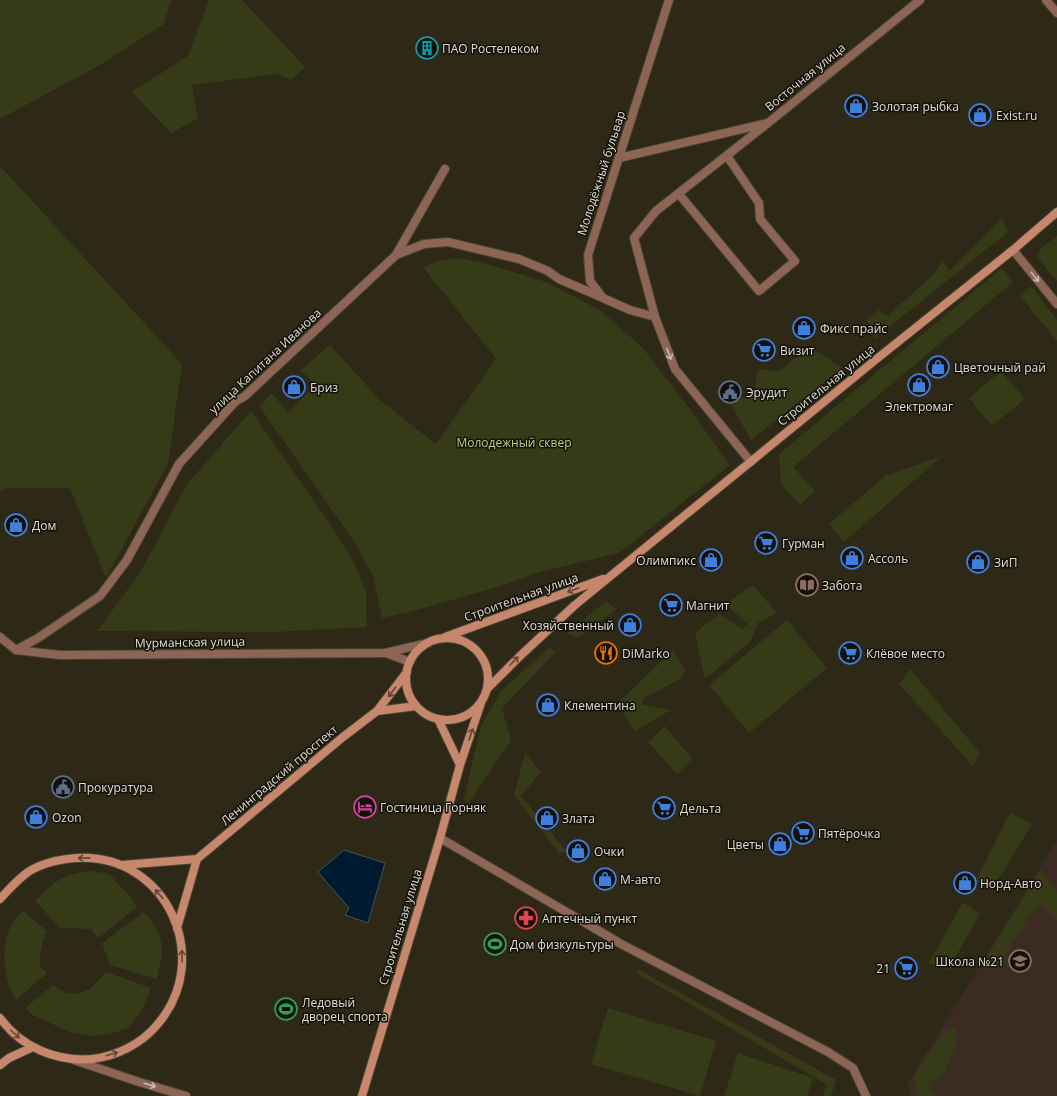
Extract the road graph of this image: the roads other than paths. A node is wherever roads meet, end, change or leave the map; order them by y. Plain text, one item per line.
1 (669, 0) edge
2 (920, 0) edge
3 (1046, 0) edge
4 (1057, 13) edge
5 (768, 122) junction
6 (727, 156) junction
7 (619, 158) junction
8 (445, 169) dead end
9 (679, 194) junction
10 (1057, 212) edge
11 (1013, 250) junction
12 (396, 255) junction
13 (603, 298) junction
14 (1057, 304) edge
15 (655, 317) junction
16 (751, 462) junction
17 (610, 577) junction
18 (0, 637) edge
19 (440, 639) junction
20 (428, 642) junction
21 (16, 650) junction
22 (385, 653) junction
23 (410, 662) junction
24 (407, 672) junction
25 (487, 690) junction
26 (481, 703) junction
27 (416, 706) junction
28 (377, 711) junction
29 (438, 719) junction
30 (460, 765) junction
31 (440, 838) junction
32 (197, 859) junction
33 (122, 865) junction
34 (0, 899) edge
35 (177, 928) junction
36 (0, 1018) edge
37 (33, 1047) junction
38 (73, 1059) junction
39 (0, 1065) edge
40 (186, 1096) edge
41 (362, 1096) edge
42 (866, 1096) edge

1 - 7 street, Молодёжный бульвар
2 - 5 street, Восточная улица
3 - 4 street
5 - 6 street
5 - 7 street, Восточная улица
6 - 9 street
6 - 9 street
7 - 13 street, Молодёжный бульвар
8 - 12 street
9 - 15 street
10 - 11 street, Строительная улица
11 -> 14 street
11 - 16 street, Строительная улица
12 - 13 street
12 - 21 street, улица Капитана Иванова
13 - 15 street, Молодёжный бульвар
15 -> 16 street
16 - 17 street, Строительная улица
17 -> 19 street, Строительная улица
25 -> 17 street, Строительная улица
18 - 21 street
19 - 20 street
19 - 25 street
20 - 22 street
20 - 23 street
21 - 22 street, Мурманская улица
22 - 23 street
23 - 24 street
24 - 27 street
24 -> 28 street, Ленинградский проспект
25 - 26 street
26 - 29 street
30 -> 26 street, Строительная улица
27 - 28 street
27 - 29 street
28 - 32 street, Ленинградский проспект
29 - 30 street
30 - 31 street, Строительная улица
31 - 41 street, Строительная улица
31 - 42 street
32 - 33 street
32 - 35 street
33 -> 34 street
35 -> 33 street
38 -> 35 street
36 -> 37 street
37 - 38 street
37 - 39 street
38 -> 40 street

